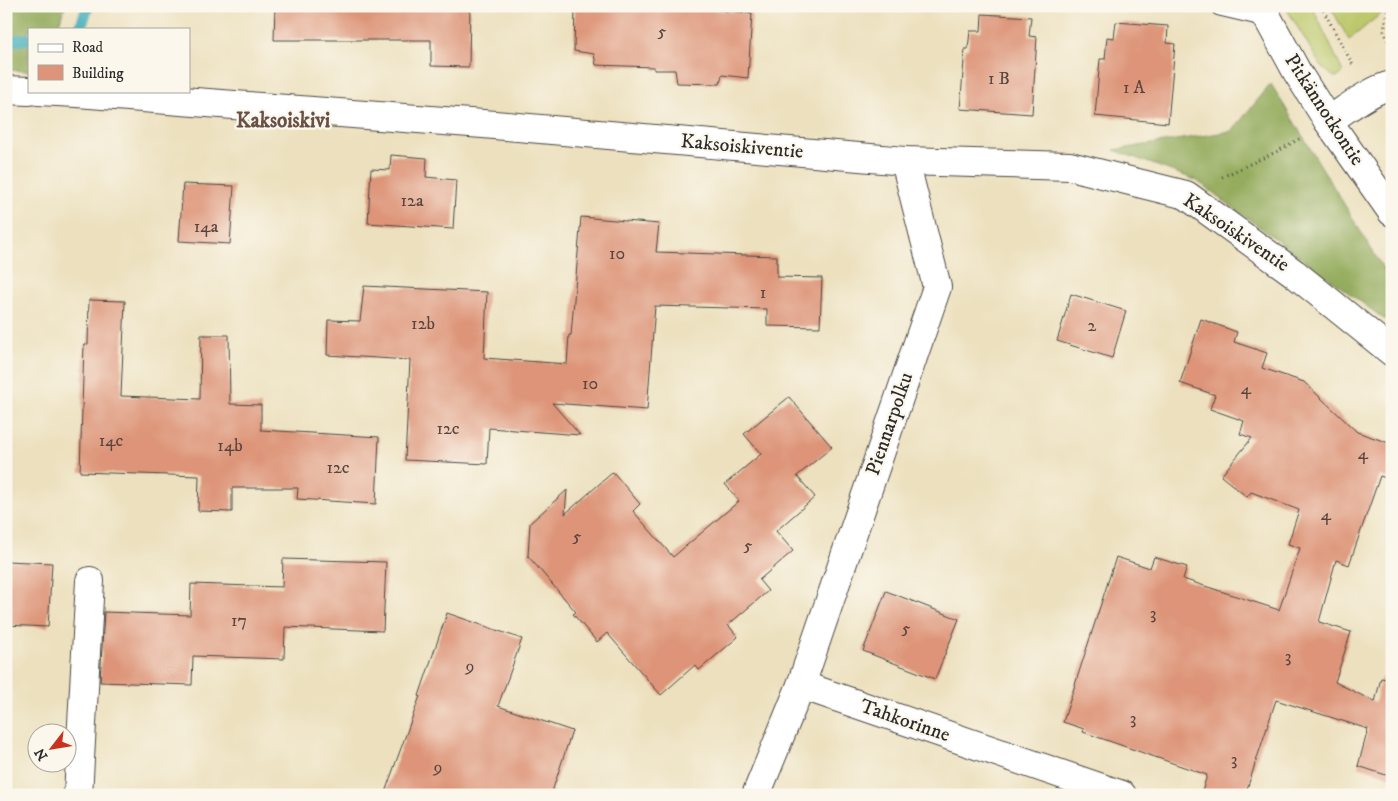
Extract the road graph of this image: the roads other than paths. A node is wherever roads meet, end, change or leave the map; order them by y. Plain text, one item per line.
1 (1220, 6) edge
2 (1264, 12) edge
3 (1392, 85) edge
4 (6, 90) edge
5 (28, 91) edge
6 (77, 92) edge
7 (1328, 121) junction
8 (905, 161) junction
9 (1392, 212) edge
10 (1392, 352) edge
11 (90, 581) dead end
12 (801, 685) junction
13 (78, 795) edge
14 (756, 795) edge
15 (1122, 795) edge

1 - 2 lane
2 - 7 street, Pitkännotkontie
3 - 7 street
4 - 5 street
6 - 8 street, Kaksoiskiventie
7 - 9 street, Pitkännotkontie
8 - 10 street, Kaksoiskiventie
8 - 12 street, Piennarpolku
11 - 13 street
12 - 14 street
12 - 15 street, Tahkorinne

